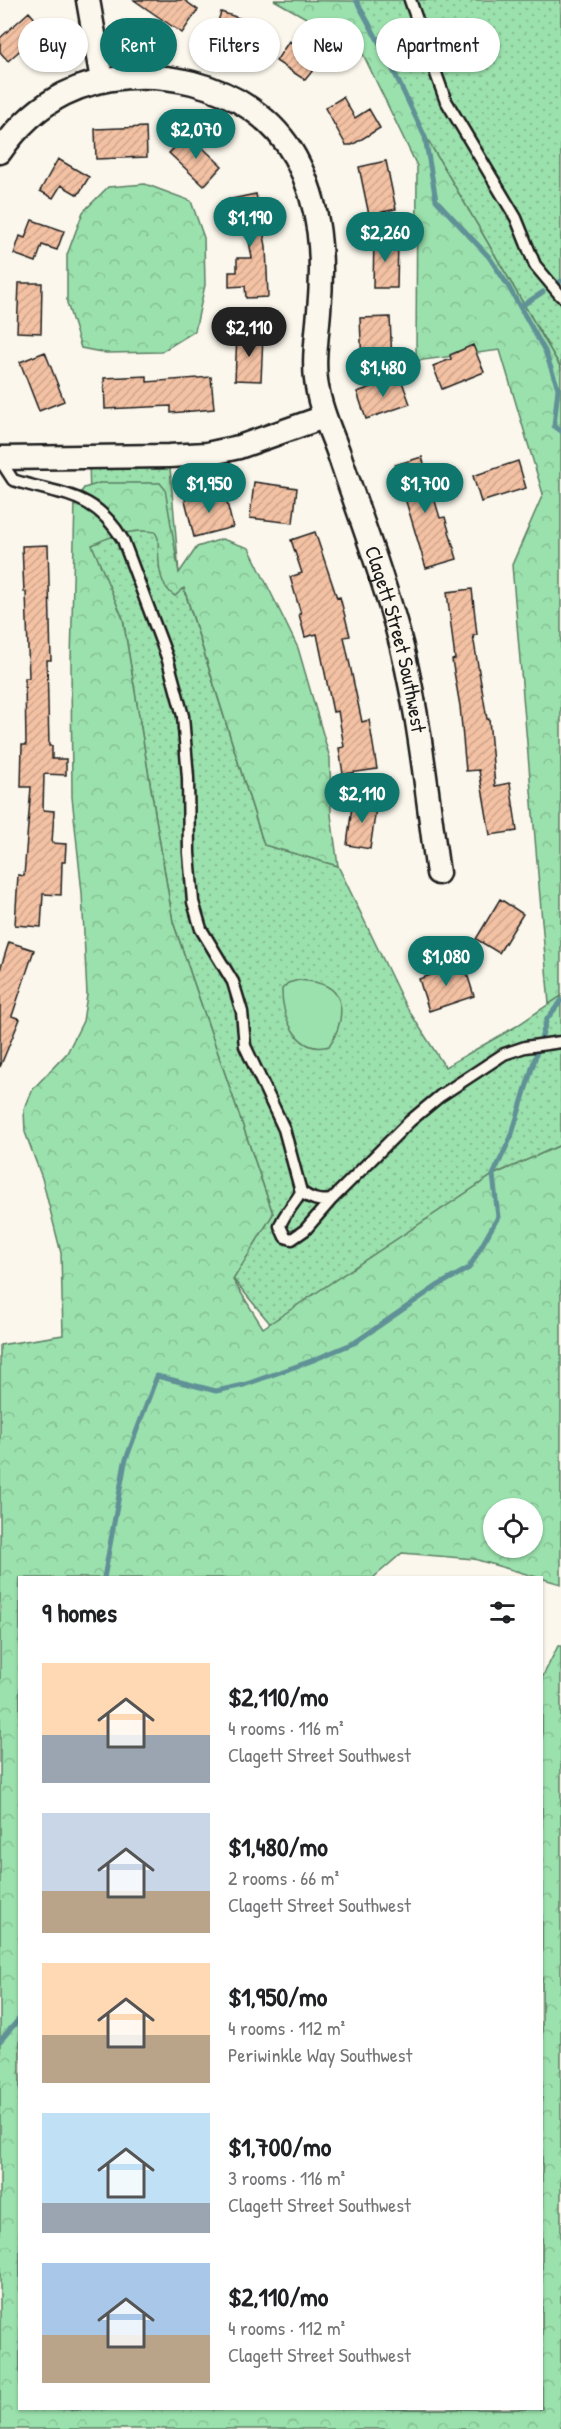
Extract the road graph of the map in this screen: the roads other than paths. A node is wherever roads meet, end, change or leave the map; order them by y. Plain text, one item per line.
1 (88, 0) edge
2 (410, 0) edge
3 (102, 80) junction
4 (0, 153) edge
5 (561, 297) edge
6 (324, 417) junction
7 (0, 459) edge
8 (438, 873) dead end
9 (561, 1042) edge
10 (301, 1192) junction
11 (331, 1200) junction

1 - 3 street
2 - 5 lane
3 - 4 street, Clagett Street Southwest
3 - 6 street, Clagett Street Southwest
6 - 7 street
6 - 8 street, Clagett Street Southwest
7 - 10 lane
9 - 11 lane
10 - 11 lane
10 - 11 lane

